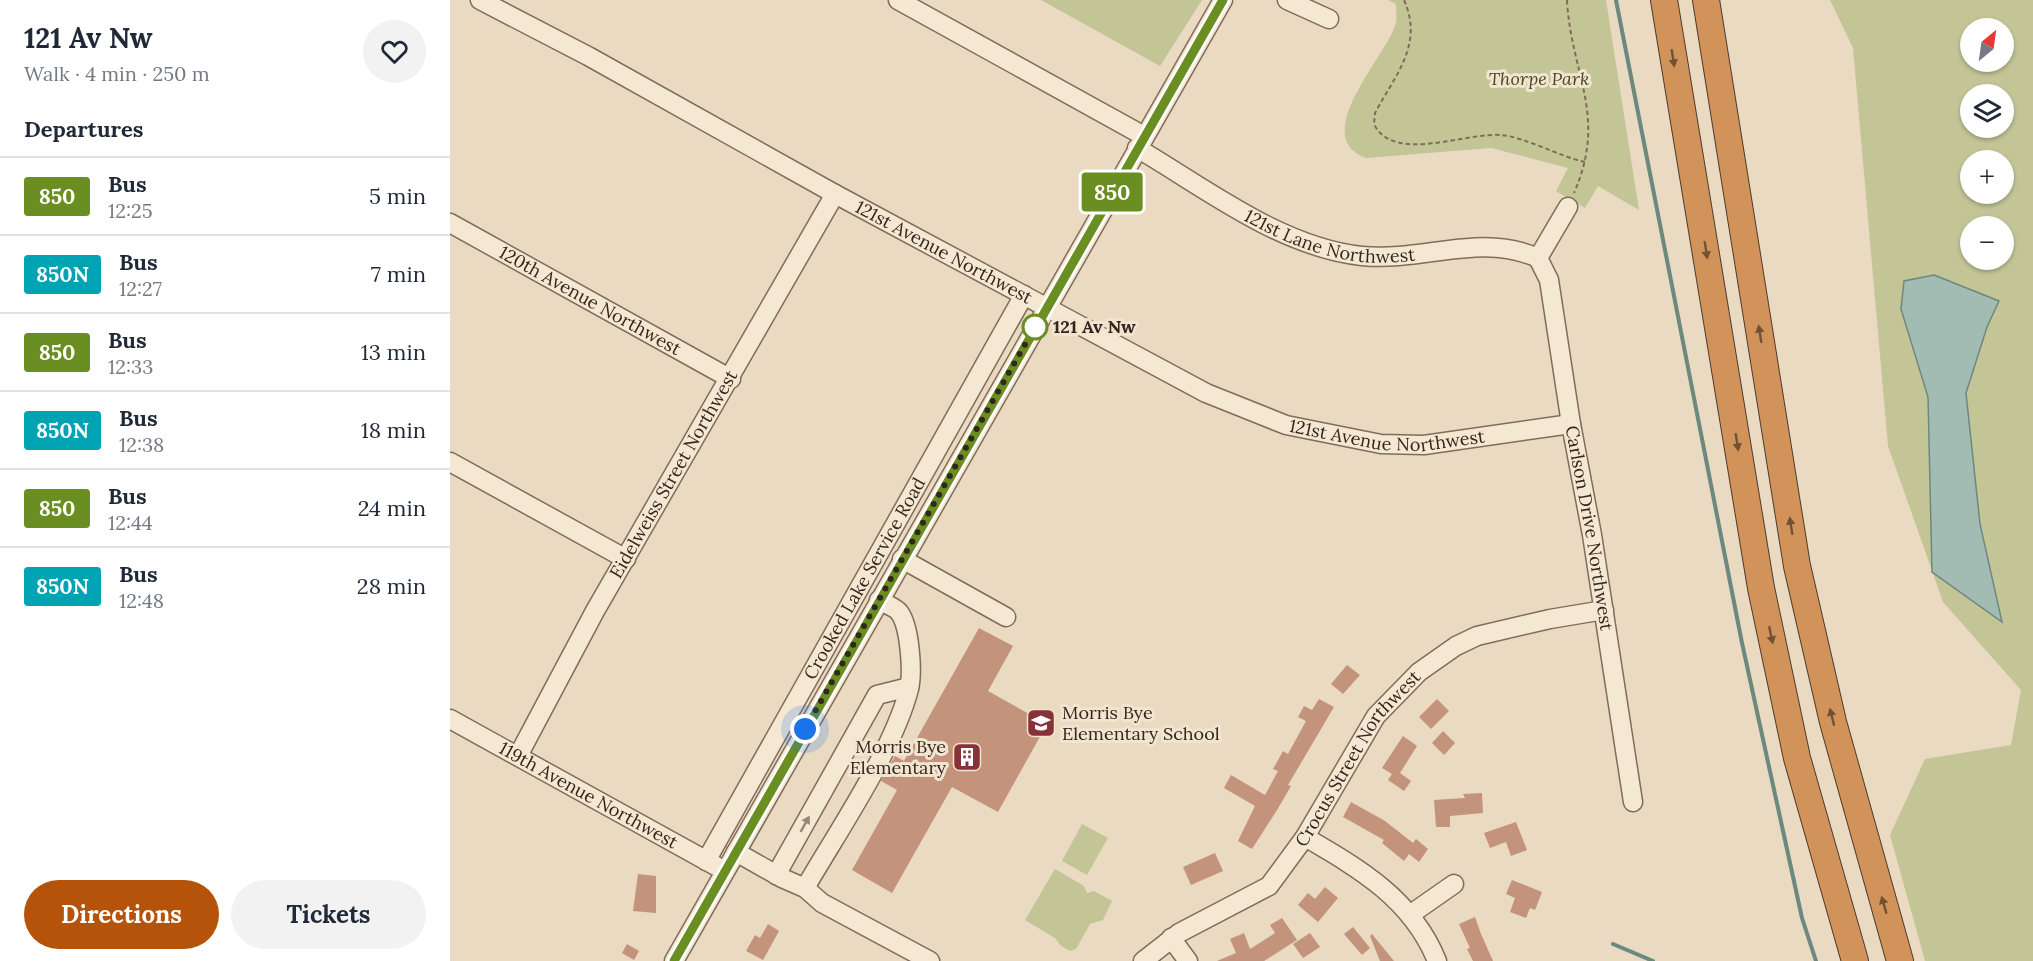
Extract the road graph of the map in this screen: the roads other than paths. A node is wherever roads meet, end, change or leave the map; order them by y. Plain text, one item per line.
1 (480, 0) edge
2 (898, 0) edge
3 (1223, 0) edge
4 (1287, 0) edge
5 (1664, 0) edge
6 (1706, 0) edge
7 (1329, 19) dead end
8 (1141, 142) junction
9 (835, 194) junction
10 (1568, 207) road end
11 (450, 223) edge
12 (1538, 258) junction
13 (1024, 295) junction
14 (1046, 308) junction
15 (731, 379) junction
16 (1571, 424) junction
17 (450, 462) edge
18 (626, 559) junction
19 (902, 559) junction
20 (879, 600) junction
21 (1604, 610) junction
22 (1006, 617) dead end
23 (909, 687) junction
24 (450, 719) edge
25 (518, 756) junction
26 (1633, 802) dead end
27 (1305, 837) junction
28 (736, 852) junction
29 (706, 861) junction
30 (725, 871) junction
31 (776, 875) junction
32 (1454, 884) dead end
33 (805, 888) junction
34 (1411, 914) junction
35 (1171, 938) junction
36 (681, 959) edge
37 (930, 961) edge
38 (1143, 961) edge
39 (1188, 961) edge
40 (1437, 961) edge
41 (1855, 961) edge
42 (1900, 961) edge

1 - 9 street, 121st Avenue Northwest
2 - 8 street, 121st Lane Northwest
3 - 8 street
4 - 7 street
5 -> 41 highway
42 -> 6 highway
8 - 12 street, 121st Lane Northwest
8 - 14 street
9 - 13 street, 121st Avenue Northwest
9 - 15 street, Eidelweiss Street Northwest
10 - 12 street
11 - 15 street, 120th Avenue Northwest
12 - 16 street, Carlson Drive Northwest
13 - 14 street, 121st Avenue Northwest
13 - 29 street, Crooked Lake Service Road
14 - 16 street, 121st Avenue Northwest
14 - 19 street
15 - 18 street, Eidelweiss Street Northwest
16 - 21 street, Carlson Drive Northwest
17 - 18 street
18 - 25 street, Eidelweiss Street Northwest
19 - 20 street
19 - 22 street
20 - 23 street
20 - 28 street
21 - 26 street, Carlson Drive Northwest
21 - 27 street, Crocus Street Northwest
31 -> 23 street
23 - 33 street
24 - 25 street, 119th Avenue Northwest
25 - 29 street, 119th Avenue Northwest
27 - 34 street
27 - 35 street, Crocus Street Northwest
28 - 30 street
28 - 31 street
29 - 30 street, 119th Avenue Northwest
30 - 36 street
31 - 33 street
32 - 34 street
33 - 37 street
34 - 40 street
35 - 38 street, Crocus Street Northwest
35 - 39 street

